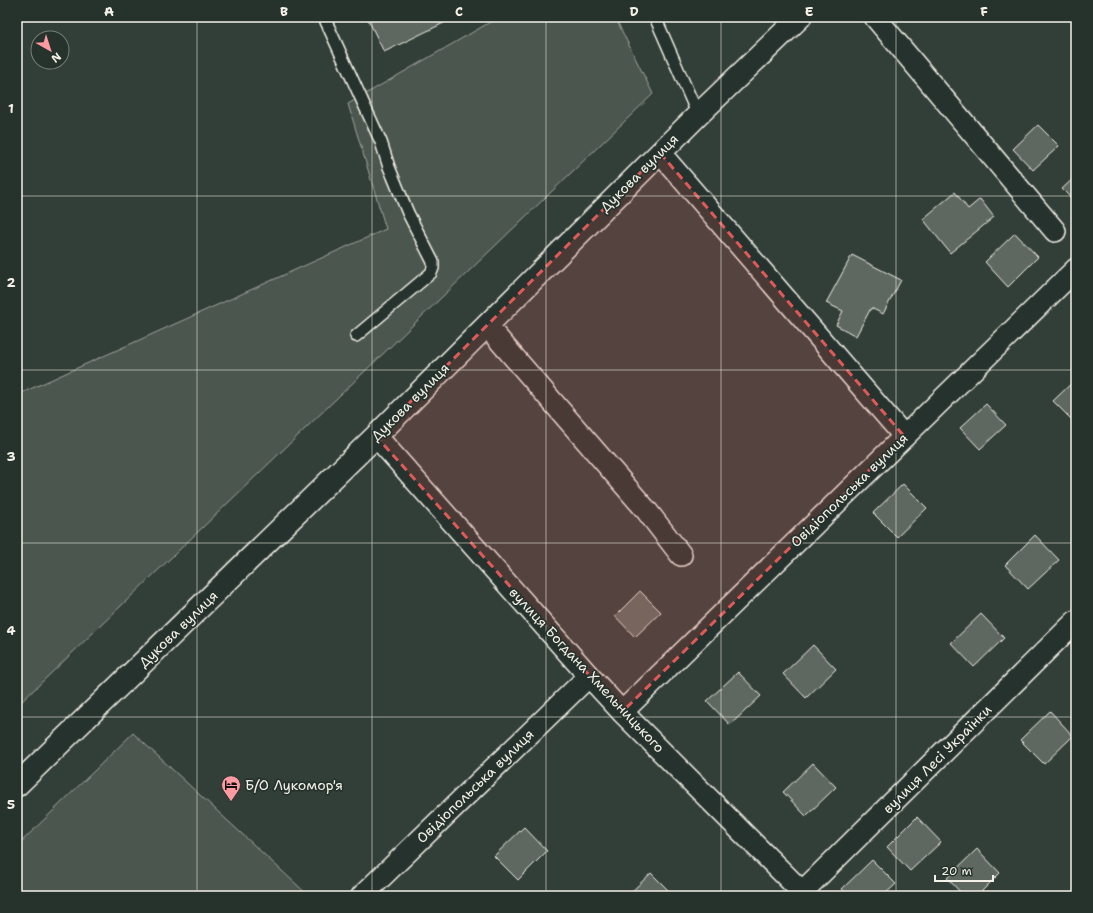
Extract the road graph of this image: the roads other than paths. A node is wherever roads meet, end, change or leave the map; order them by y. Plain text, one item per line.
1 (324, 17) edge
2 (655, 17) edge
3 (800, 17) edge
4 (875, 17) edge
5 (698, 115) junction
6 (660, 153) junction
7 (1055, 231) dead end
8 (1076, 269) edge
9 (487, 326) junction
10 (356, 336) dead end
11 (376, 436) junction
12 (904, 436) junction
13 (681, 555) dead end
14 (1076, 621) edge
15 (588, 676) junction
16 (622, 712) junction
17 (17, 785) edge
18 (802, 895) edge
19 (362, 896) edge

1 - 10 lane
2 - 5 lane
3 - 5 street, Дукова вулиця
4 - 7 street
5 - 6 street, Дукова вулиця
6 - 9 street, Дукова вулиця
6 - 12 street
8 - 12 street, Овідіопольська вулиця
9 - 11 street, Дукова вулиця
9 - 13 street
11 - 15 street, вулиця Богдана Хмельницького
11 - 17 street, Дукова вулиця
12 - 16 street, Овідіопольська вулиця
14 - 18 street, вулиця Лесі Українки
15 - 16 street, вулиця Богдана Хмельницького
15 - 19 street, Овідіопольська вулиця
16 - 18 street, вулиця Богдана Хмельницького

